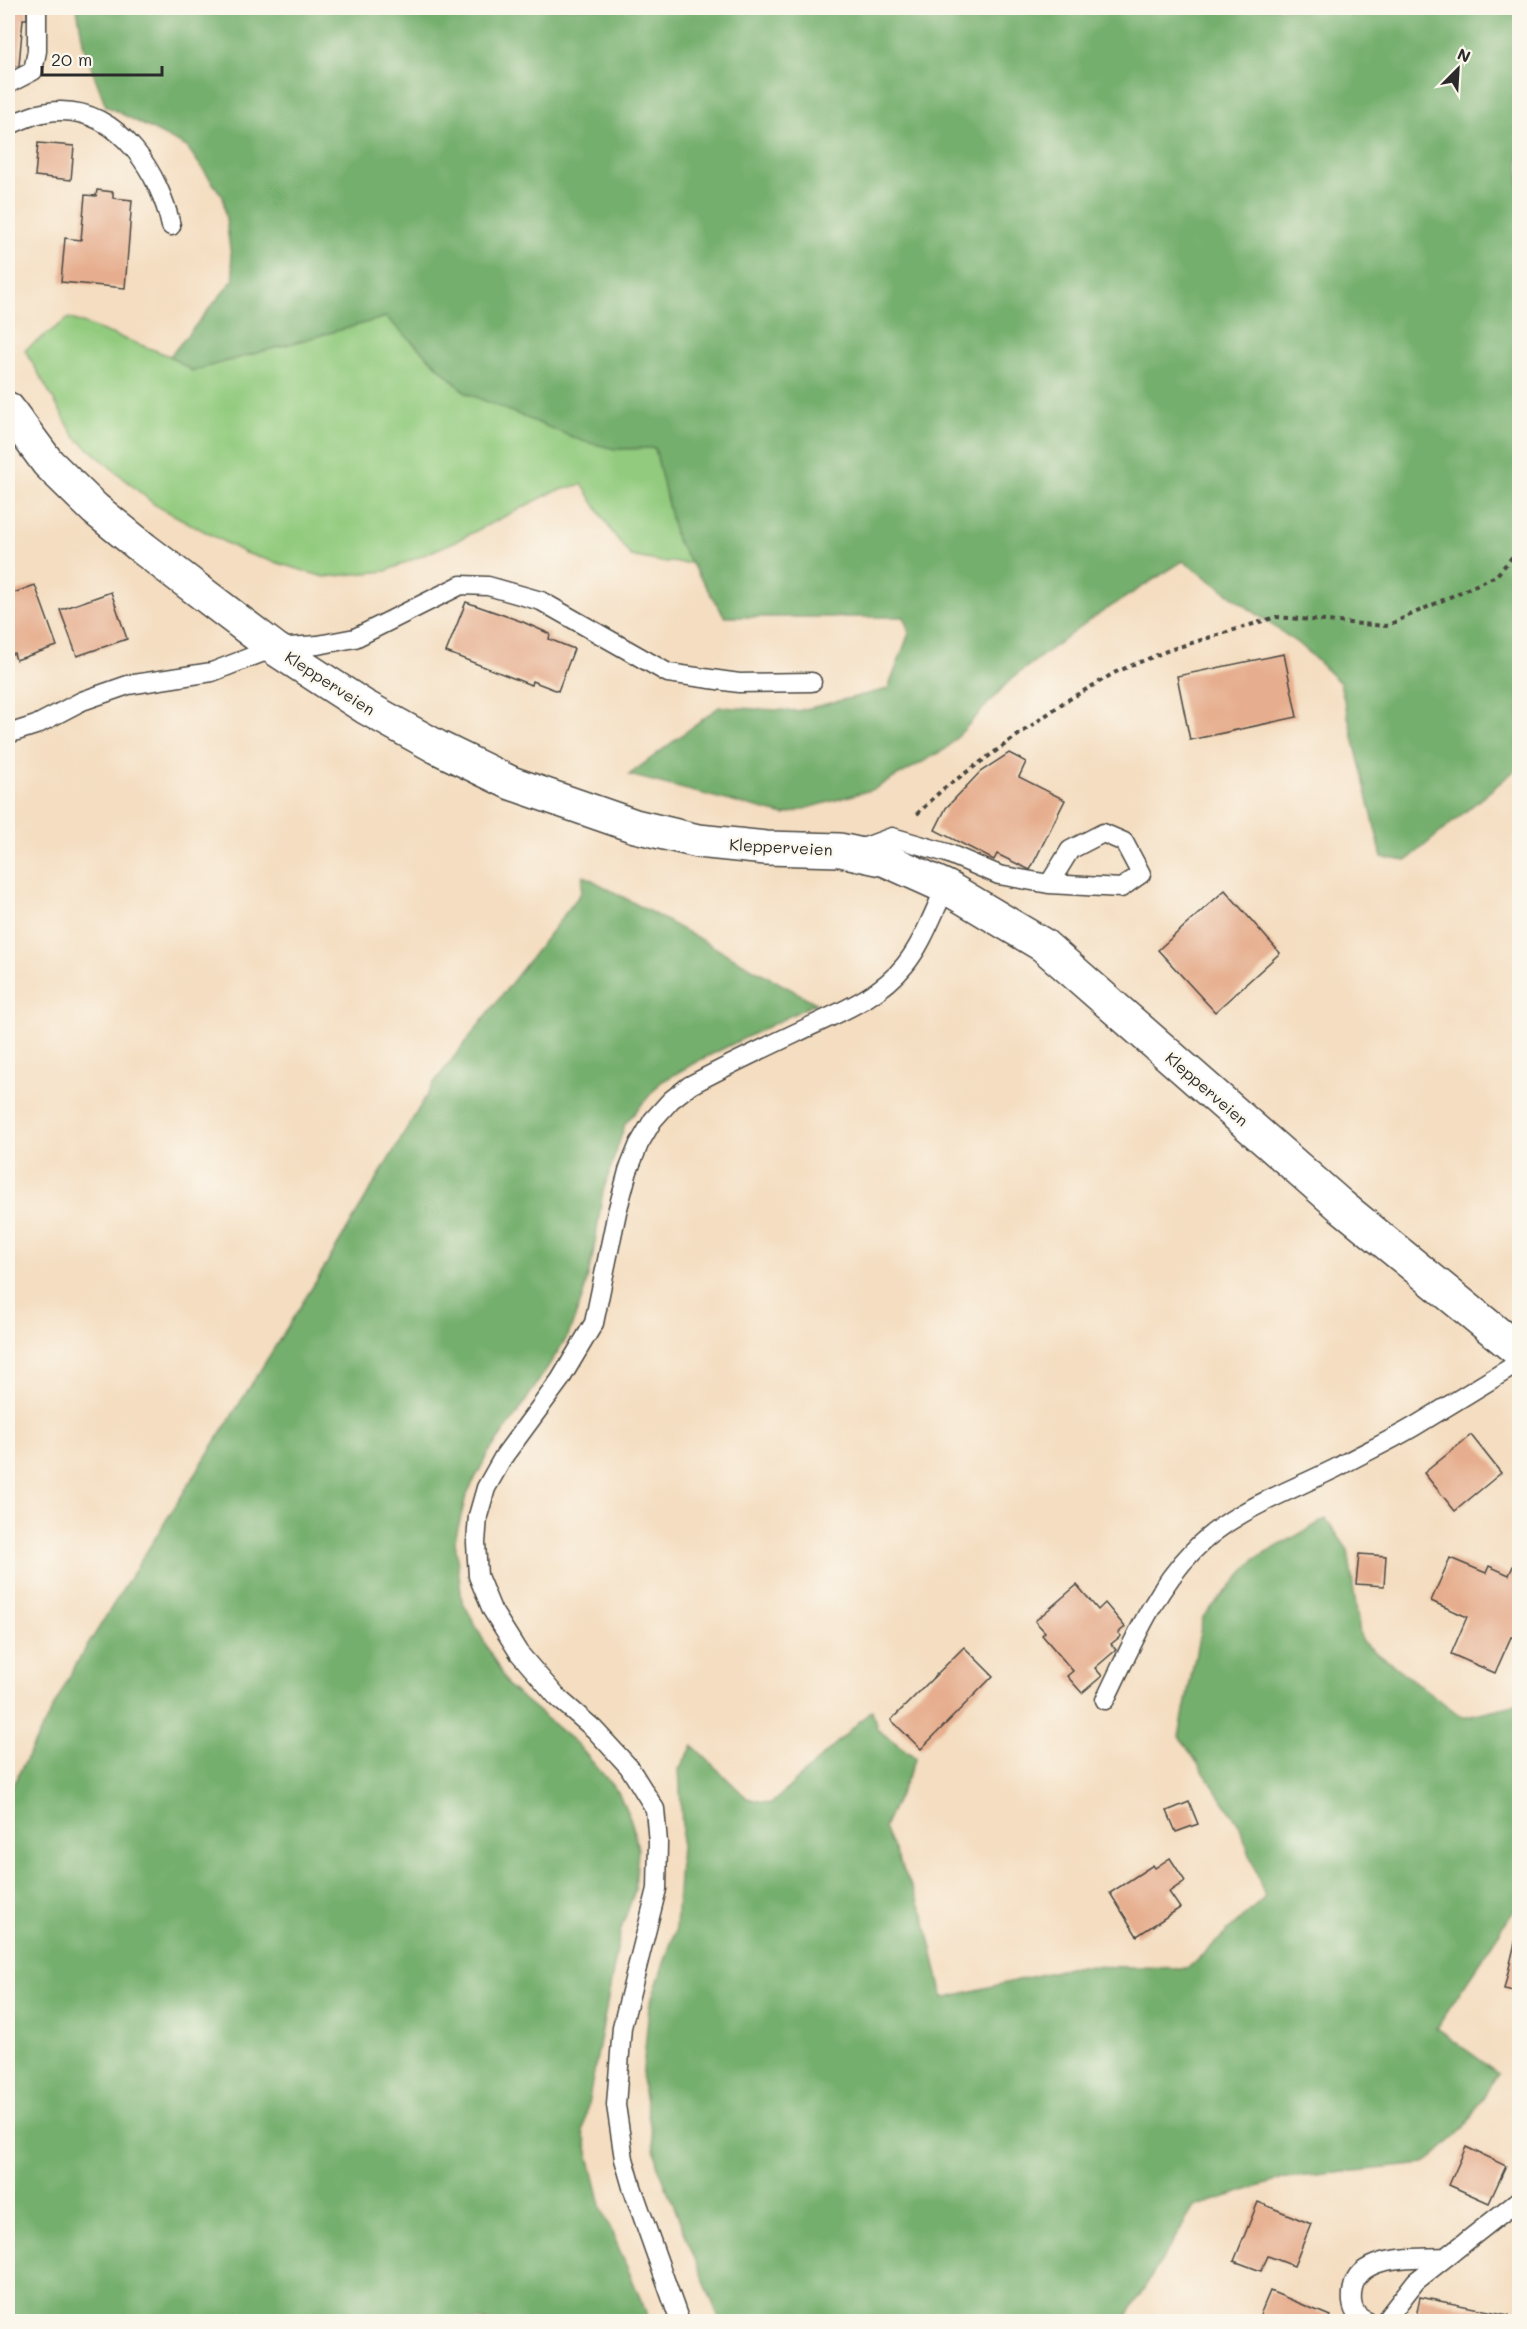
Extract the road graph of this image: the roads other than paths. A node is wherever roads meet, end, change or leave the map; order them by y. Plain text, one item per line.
1 (37, 8) edge
2 (8, 84) edge
3 (8, 126) edge
4 (171, 226) dead end
5 (8, 409) edge
6 (274, 648) junction
7 (812, 682) dead end
8 (8, 734) edge
9 (850, 853) junction
10 (1049, 884) junction
11 (946, 887) junction
12 (1520, 1352) edge
13 (1520, 1362) edge
14 (1105, 1700) dead end
15 (1520, 2199) edge
16 (1446, 2257) junction
17 (680, 2322) edge
18 (1369, 2322) edge
19 (1384, 2322) edge

1 - 2 lane
3 - 4 lane
5 - 6 street, Klepperveien
6 - 7 lane
6 - 8 lane
6 - 9 street, Klepperveien
9 - 10 lane
9 - 11 street, Klepperveien
10 - 10 lane
11 - 12 street, Klepperveien
11 - 17 lane
13 - 14 lane
15 - 16 lane
16 - 18 lane
16 - 19 lane

